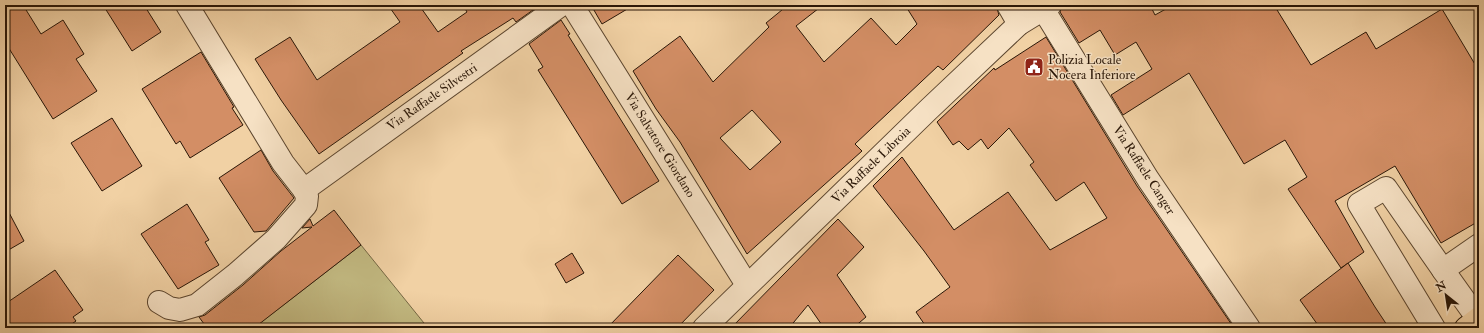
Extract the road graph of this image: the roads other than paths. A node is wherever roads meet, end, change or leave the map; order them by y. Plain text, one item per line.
1 (187, 5) edge
2 (561, 5) edge
3 (572, 5) edge
4 (1008, 5) edge
5 (1046, 7) edge
6 (1020, 24) junction
7 (304, 190) junction
8 (1479, 245) edge
9 (1443, 270) junction
10 (747, 285) junction
11 (159, 302) dead end
12 (1474, 322) edge
13 (704, 328) edge
14 (1249, 328) edge
15 (1434, 328) edge

1 - 7 street
2 - 7 street, Via Raffaele Silvestri
3 - 10 street, Via Salvatore Giordano
4 - 6 street
5 - 6 street, Via Raffaele Libroia
5 - 14 street, Via Raffaele Canger
6 - 10 street, Via Raffaele Libroia
7 - 11 street
8 - 9 street
9 - 12 street
9 - 15 street
10 - 13 street, Via Raffaele Libroia

